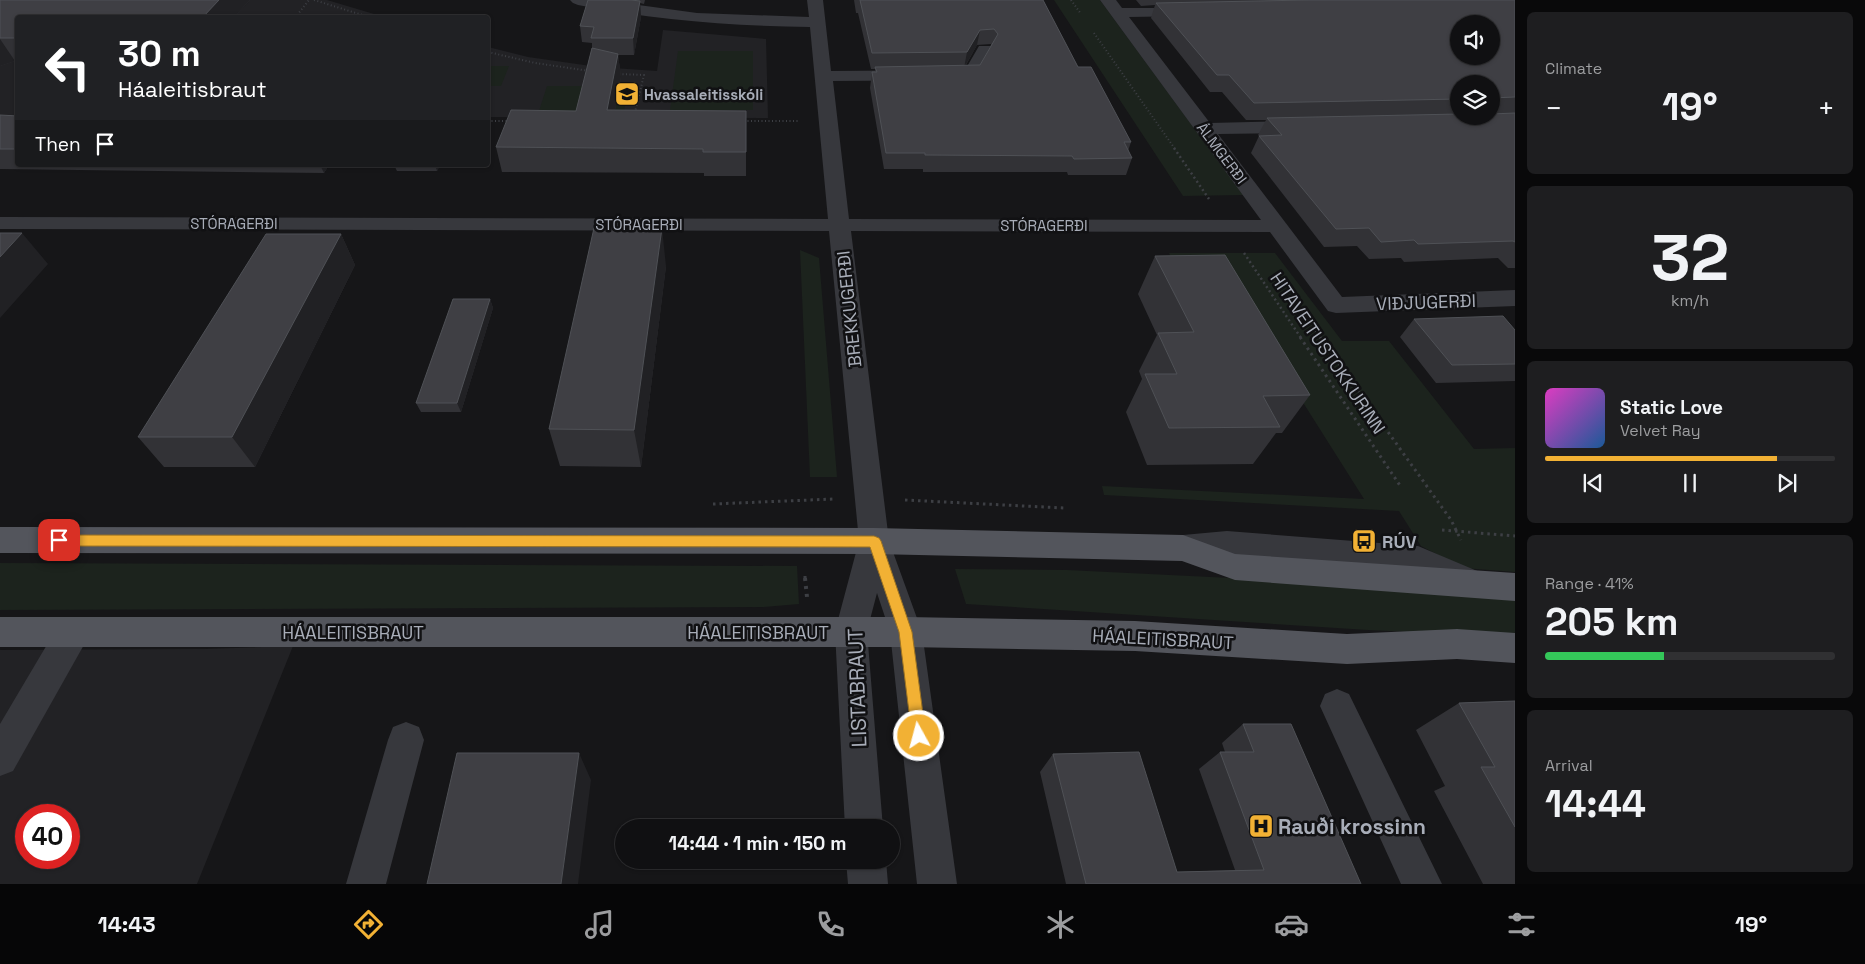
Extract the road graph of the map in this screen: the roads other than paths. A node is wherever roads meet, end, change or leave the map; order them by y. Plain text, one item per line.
1 (578, 0) edge
2 (1112, 6) edge
3 (816, 11) edge
4 (1210, 11) edge
5 (985, 50) dead end
6 (823, 76) junction
7 (1320, 126) edge
8 (1204, 129) junction
9 (0, 223) edge
10 (839, 224) junction
11 (1277, 226) junction
12 (1515, 298) edge
13 (1336, 305) joint
14 (0, 540) edge
15 (874, 541) junction
16 (1515, 587) edge
17 (851, 631) junction
18 (0, 632) edge
19 (73, 632) junction
20 (906, 632) junction
21 (1515, 648) edge
22 (1337, 706) dead end
23 (406, 740) dead end
24 (0, 758) edge
25 (863, 819) edge
26 (867, 869) edge
27 (366, 884) edge
28 (868, 884) edge
29 (937, 884) edge
30 (1422, 884) edge

1 - 3 street, BREKKUGERÐI
2 - 4 street
2 - 8 street, ÁLMGERÐI
3 - 6 street, BREKKUGERÐI
5 - 6 street
6 - 10 street, BREKKUGERÐI
7 - 8 street
8 - 11 street, ÁLMGERÐI
9 - 10 street, STÓRAGERÐI
10 - 11 street, STÓRAGERÐI
10 - 15 street, BREKKUGERÐI
11 - 13 street, ÁLMGERÐI
12 - 13 street, VIÐJUGERÐI
14 - 15 main road
15 - 16 main road
15 - 17 street, LISTABRAUT
15 - 20 street
17 - 19 main road, HÁALEITISBRAUT
17 - 20 main road, HÁALEITISBRAUT
17 - 25 street, LISTABRAUT
18 - 19 main road, HÁALEITISBRAUT
19 - 24 street
20 - 21 main road, HÁALEITISBRAUT
20 - 29 street
22 - 30 street
23 - 27 street
26 - 28 street

